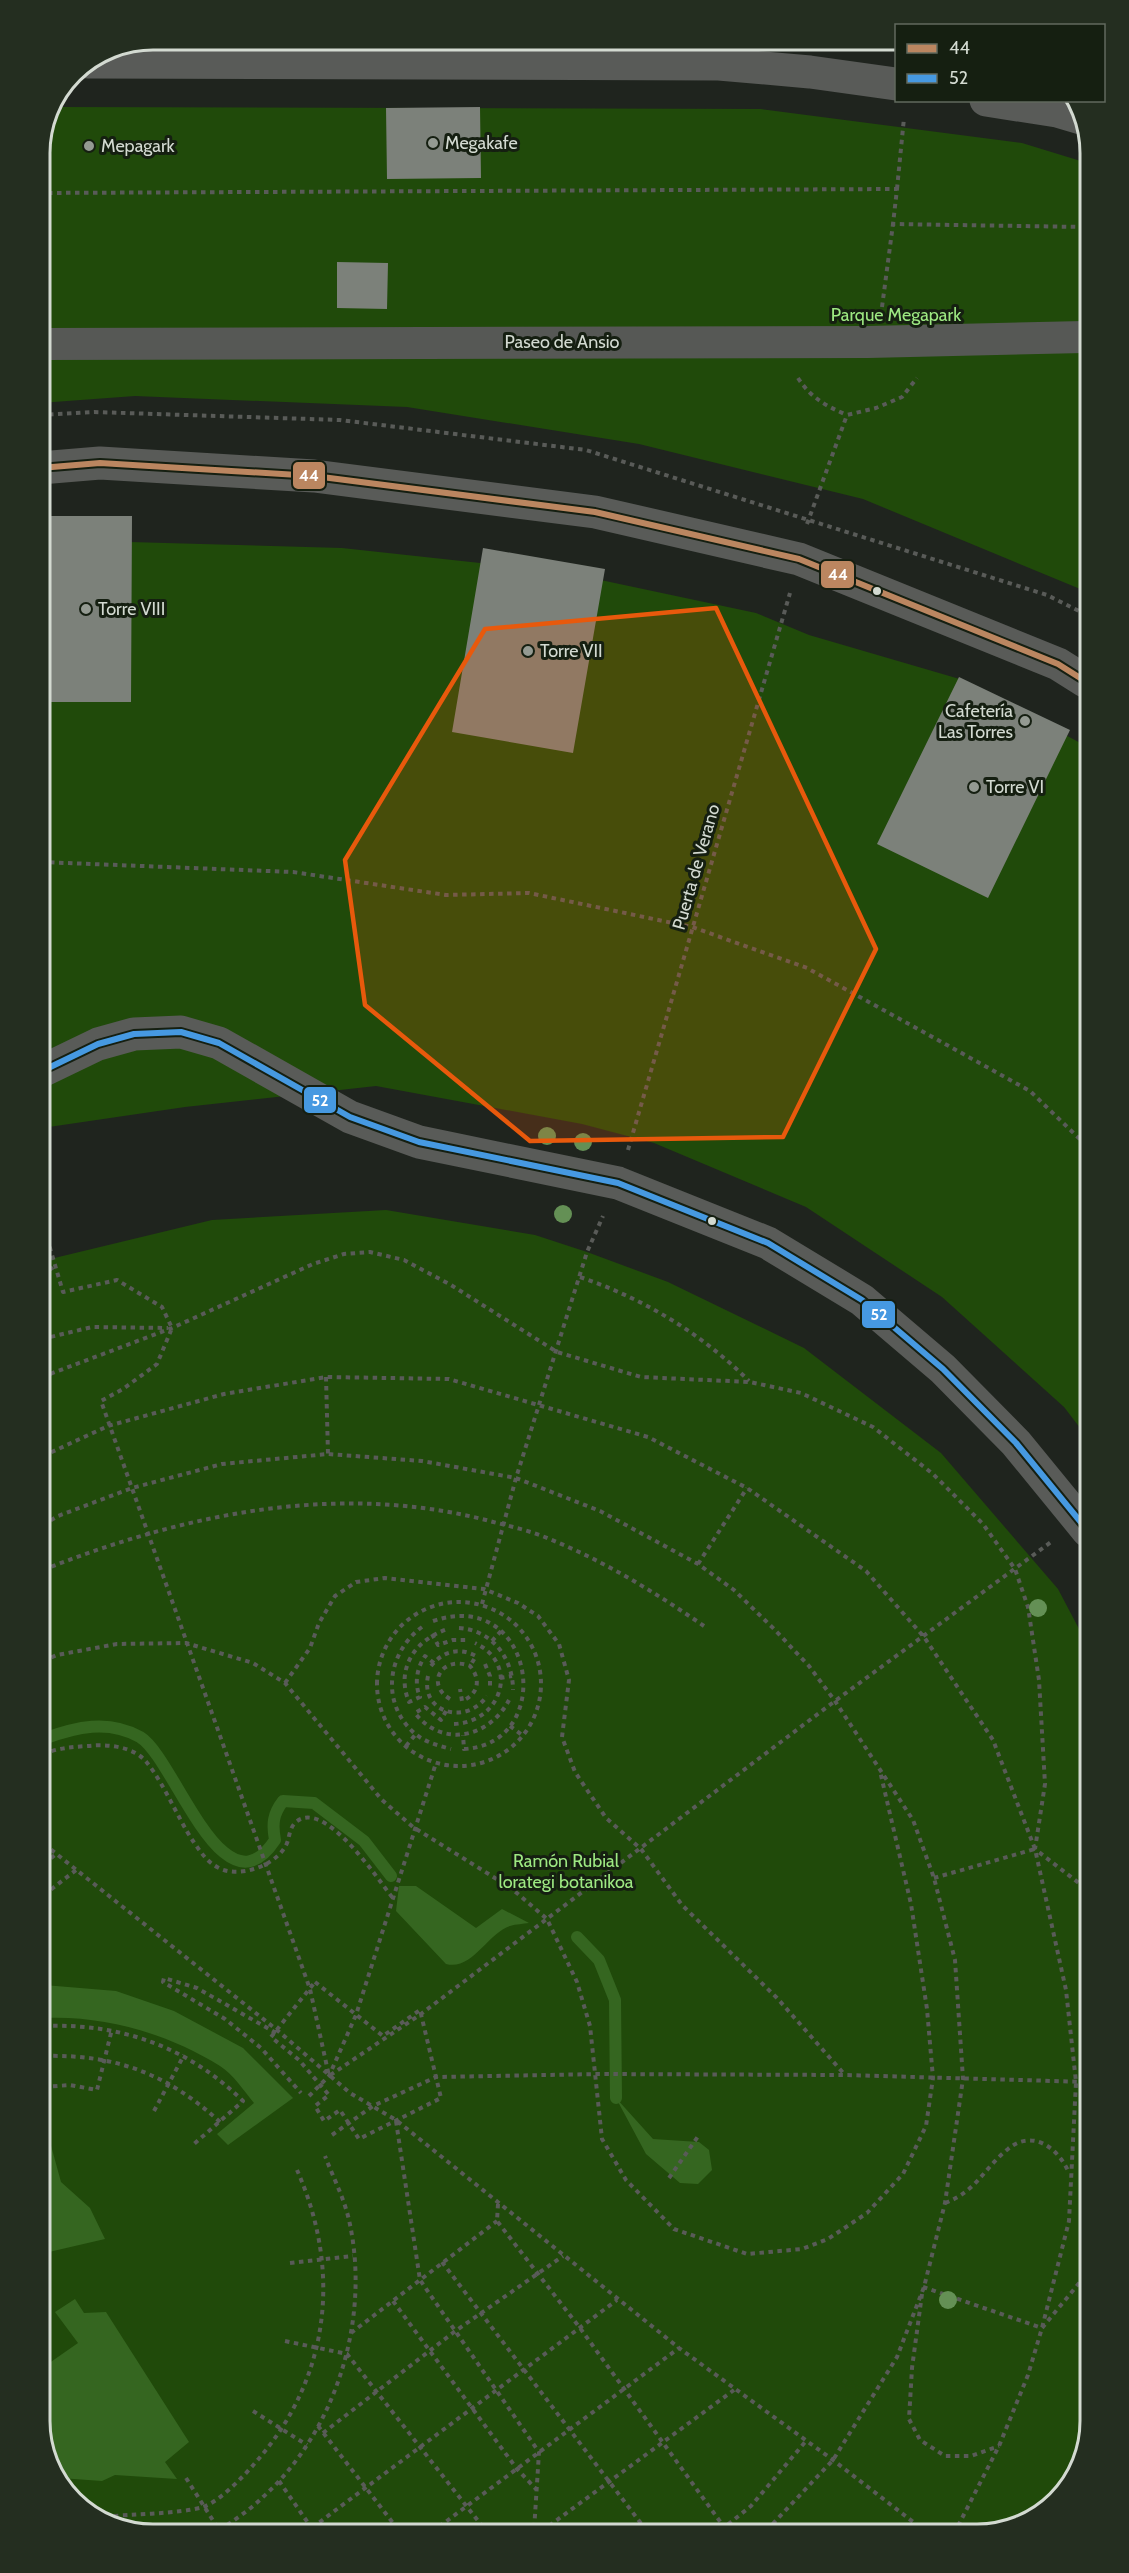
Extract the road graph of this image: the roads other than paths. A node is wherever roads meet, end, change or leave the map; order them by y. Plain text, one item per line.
1 (104, 62) edge
2 (895, 94) edge
3 (999, 102) edge
4 (1072, 116) edge
5 (1080, 337) edge
6 (50, 344) edge
7 (50, 467) edge
8 (1080, 678) edge
9 (50, 1067) edge
10 (1080, 1521) edge

1 - 2 street
3 - 4 street
5 - 6 street, Paseo de Ansio
7 - 8 street
9 - 10 street

